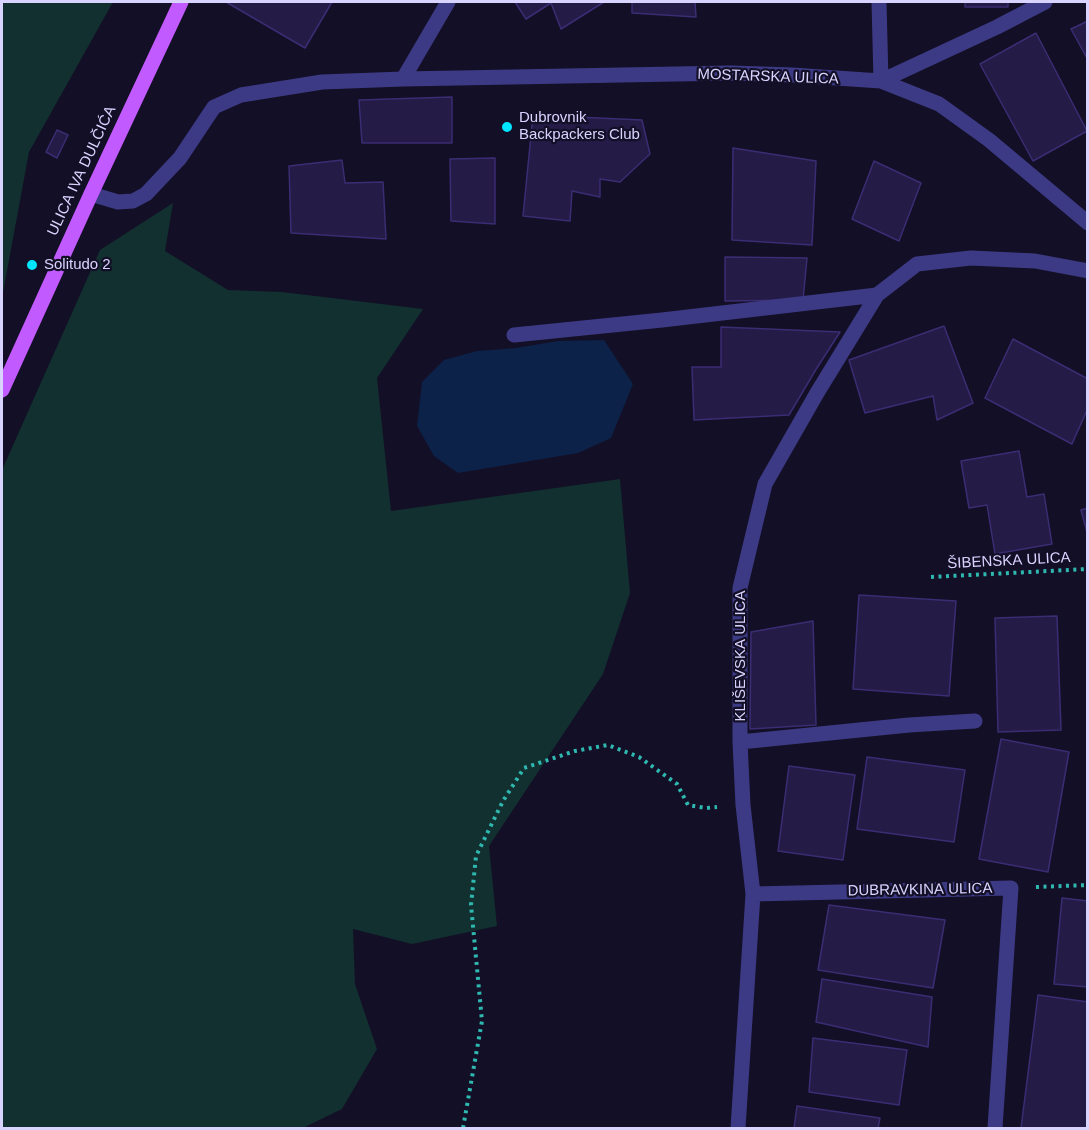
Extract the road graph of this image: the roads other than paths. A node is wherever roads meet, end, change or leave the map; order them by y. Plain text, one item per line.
1 (181, 2) edge
2 (448, 2) edge
3 (879, 2) edge
4 (1045, 2) edge
5 (403, 79) junction
6 (881, 81) junction
7 (91, 194) junction
8 (1088, 222) edge
9 (1088, 271) edge
10 (877, 295) junction
11 (514, 335) dead end
12 (2, 390) edge
13 (975, 721) dead end
14 (740, 742) junction
15 (753, 894) junction
16 (738, 1128) edge
17 (995, 1128) edge

1 - 7 main road, ULICA IVA DULČIĆA
2 - 5 street
3 - 6 street
4 - 6 street
5 - 6 street, MOSTARSKA ULICA
5 - 7 street, MOSTARSKA ULICA
6 - 8 street, MOSTARSKA ULICA
7 - 12 main road, ULICA IVA DULČIĆA
9 - 10 street, KLIŠEVSKA ULICA
10 - 11 street
10 - 14 street, KLIŠEVSKA ULICA
13 - 14 street
14 - 15 street, KLIŠEVSKA ULICA
15 - 16 street, KLIŠEVSKA ULICA
15 - 17 street, DUBRAVKINA ULICA

